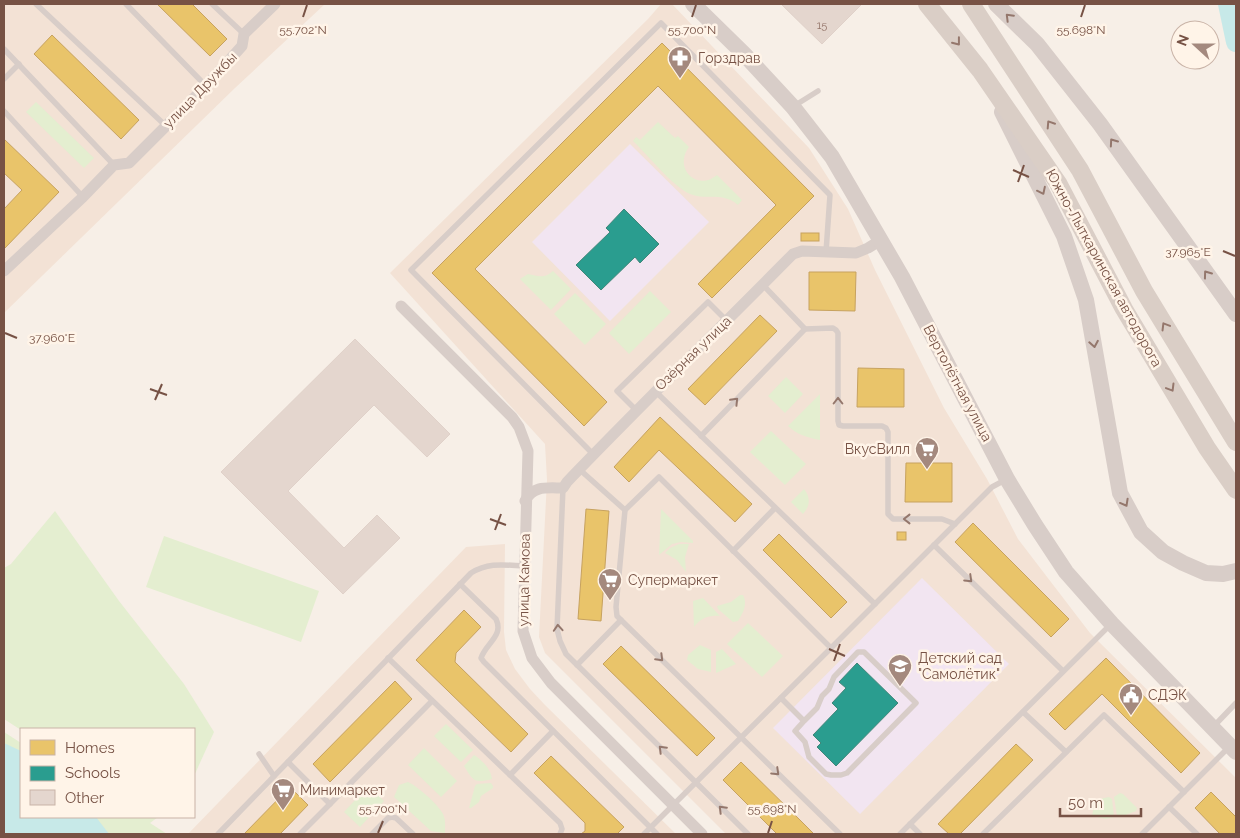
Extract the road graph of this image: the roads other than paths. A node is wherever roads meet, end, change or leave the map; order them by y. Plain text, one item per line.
1 (36, 4) edge
2 (126, 4) edge
3 (212, 4) edge
4 (275, 4) edge
5 (693, 4) edge
6 (927, 4) edge
7 (971, 4) edge
8 (996, 4) edge
9 (244, 34) junction
10 (4, 49) edge
11 (19, 64) junction
12 (980, 70) junction
13 (4, 79) edge
14 (206, 86) junction
15 (818, 91) dead end
16 (793, 107) junction
17 (4, 111) edge
18 (166, 126) junction
19 (114, 165) junction
20 (83, 197) junction
21 (880, 240) junction
22 (826, 252) junction
23 (4, 271) edge
24 (763, 285) junction
25 (401, 306) dead end
26 (1236, 314) edge
27 (727, 321) junction
28 (805, 329) junction
29 (655, 391) junction
30 (636, 410) junction
31 (701, 436) junction
32 (1236, 442) edge
33 (593, 454) junction
34 (579, 469) junction
35 (1007, 479) junction
36 (563, 488) junction
37 (1236, 490) edge
38 (525, 501) junction
39 (775, 508) junction
40 (625, 510) junction
41 (955, 524) junction
42 (934, 545) junction
43 (733, 551) junction
44 (524, 566) junction
45 (1236, 571) edge
46 (460, 584) junction
47 (875, 604) junction
48 (623, 622) junction
49 (1112, 624) junction
50 (830, 648) junction
51 (388, 658) junction
52 (577, 664) junction
53 (1063, 671) junction
54 (781, 698) junction
55 (432, 701) junction
56 (1236, 703) edge
57 (1023, 712) junction
58 (804, 721) junction
59 (1212, 727) junction
60 (553, 731) junction
61 (741, 738) junction
62 (1233, 749) edge
63 (1066, 752) junction
64 (259, 754) dead end
65 (288, 762) junction
66 (510, 774) junction
67 (274, 776) junction
68 (696, 783) junction
69 (1184, 792) junction
70 (330, 804) junction
71 (673, 805) junction
72 (1169, 807) junction
73 (910, 824) junction
74 (651, 828) junction
75 (218, 834) edge
76 (300, 834) edge
77 (372, 834) edge
78 (413, 834) edge
79 (560, 834) edge
80 (644, 834) edge
81 (657, 834) edge
82 (702, 834) edge
83 (748, 834) edge
84 (840, 834) edge
85 (900, 834) edge
86 (920, 834) edge
87 (983, 834) edge
88 (1142, 834) edge
89 (1197, 834) edge

1 - 18 lane
2 - 14 lane
3 - 9 lane
4 - 9 street, улица Дружбы
5 - 16 main road, Вертолётная улица
6 -> 12 main road, Южно-Лыткаринская автодорога
32 -> 7 main road, Южно-Лыткаринская автодорога
26 -> 8 main road
9 - 14 street, улица Дружбы
10 - 11 lane
11 - 13 lane
11 - 19 lane
12 -> 37 main road, Южно-Лыткаринская автодорога
12 -> 45 main road
14 - 18 street, улица Дружбы
15 - 16 lane
16 - 21 main road, Вертолётная улица
17 - 20 lane
18 - 19 street, улица Дружбы
19 - 20 street
20 - 23 street
21 - 22 street, Озёрная улица
21 - 35 main road, Вертолётная улица
22 - 24 street, Озёрная улица
22 - 33 lane
24 - 27 street, Озёрная улица
24 - 28 lane
25 - 38 street, улица Камова
27 - 29 street, Озёрная улица
27 - 30 lane
31 -> 28 lane
41 -> 28 lane
29 - 30 street, Озёрная улица
29 - 31 lane
30 - 33 street, Озёрная улица
31 - 39 lane
33 - 34 street, Озёрная улица
34 - 36 street, Озёрная улица
34 - 40 lane
35 - 41 lane
35 - 49 main road, Вертолётная улица
36 - 38 street
52 -> 36 lane
38 - 44 street, улица Камова
39 - 43 lane
39 - 47 lane
40 - 43 lane
40 - 48 lane
41 - 42 lane
42 - 47 lane
42 -> 53 lane
43 - 50 lane
44 - 46 lane
44 - 71 street, улица Камова
46 - 51 lane
46 - 60 lane
47 - 50 lane
48 - 52 lane
48 -> 61 lane
49 - 53 lane
49 - 59 main road, Вертолётная улица
50 - 54 lane
51 - 55 lane
51 - 65 lane
68 -> 52 lane
53 - 57 lane
54 - 58 lane
54 - 61 lane
55 - 66 lane
55 - 70 lane
56 - 59 lane
57 - 63 lane
57 - 73 lane
58 - 58 lane
59 - 62 main road, Вертолётная улица
60 - 66 lane
60 - 74 lane
61 - 68 lane
61 -> 84 lane
62 - 69 lane
63 - 69 lane
63 - 87 lane
64 - 67 lane
65 - 67 lane
65 - 70 lane
66 - 79 lane
67 - 75 lane
68 - 71 lane
83 -> 68 lane
69 - 72 lane
70 - 76 lane
71 - 74 lane
71 - 82 street, улица Камова
72 - 88 lane
72 - 89 lane
73 - 85 lane
73 - 86 lane
74 - 80 lane
74 - 81 lane
77 - 78 lane

